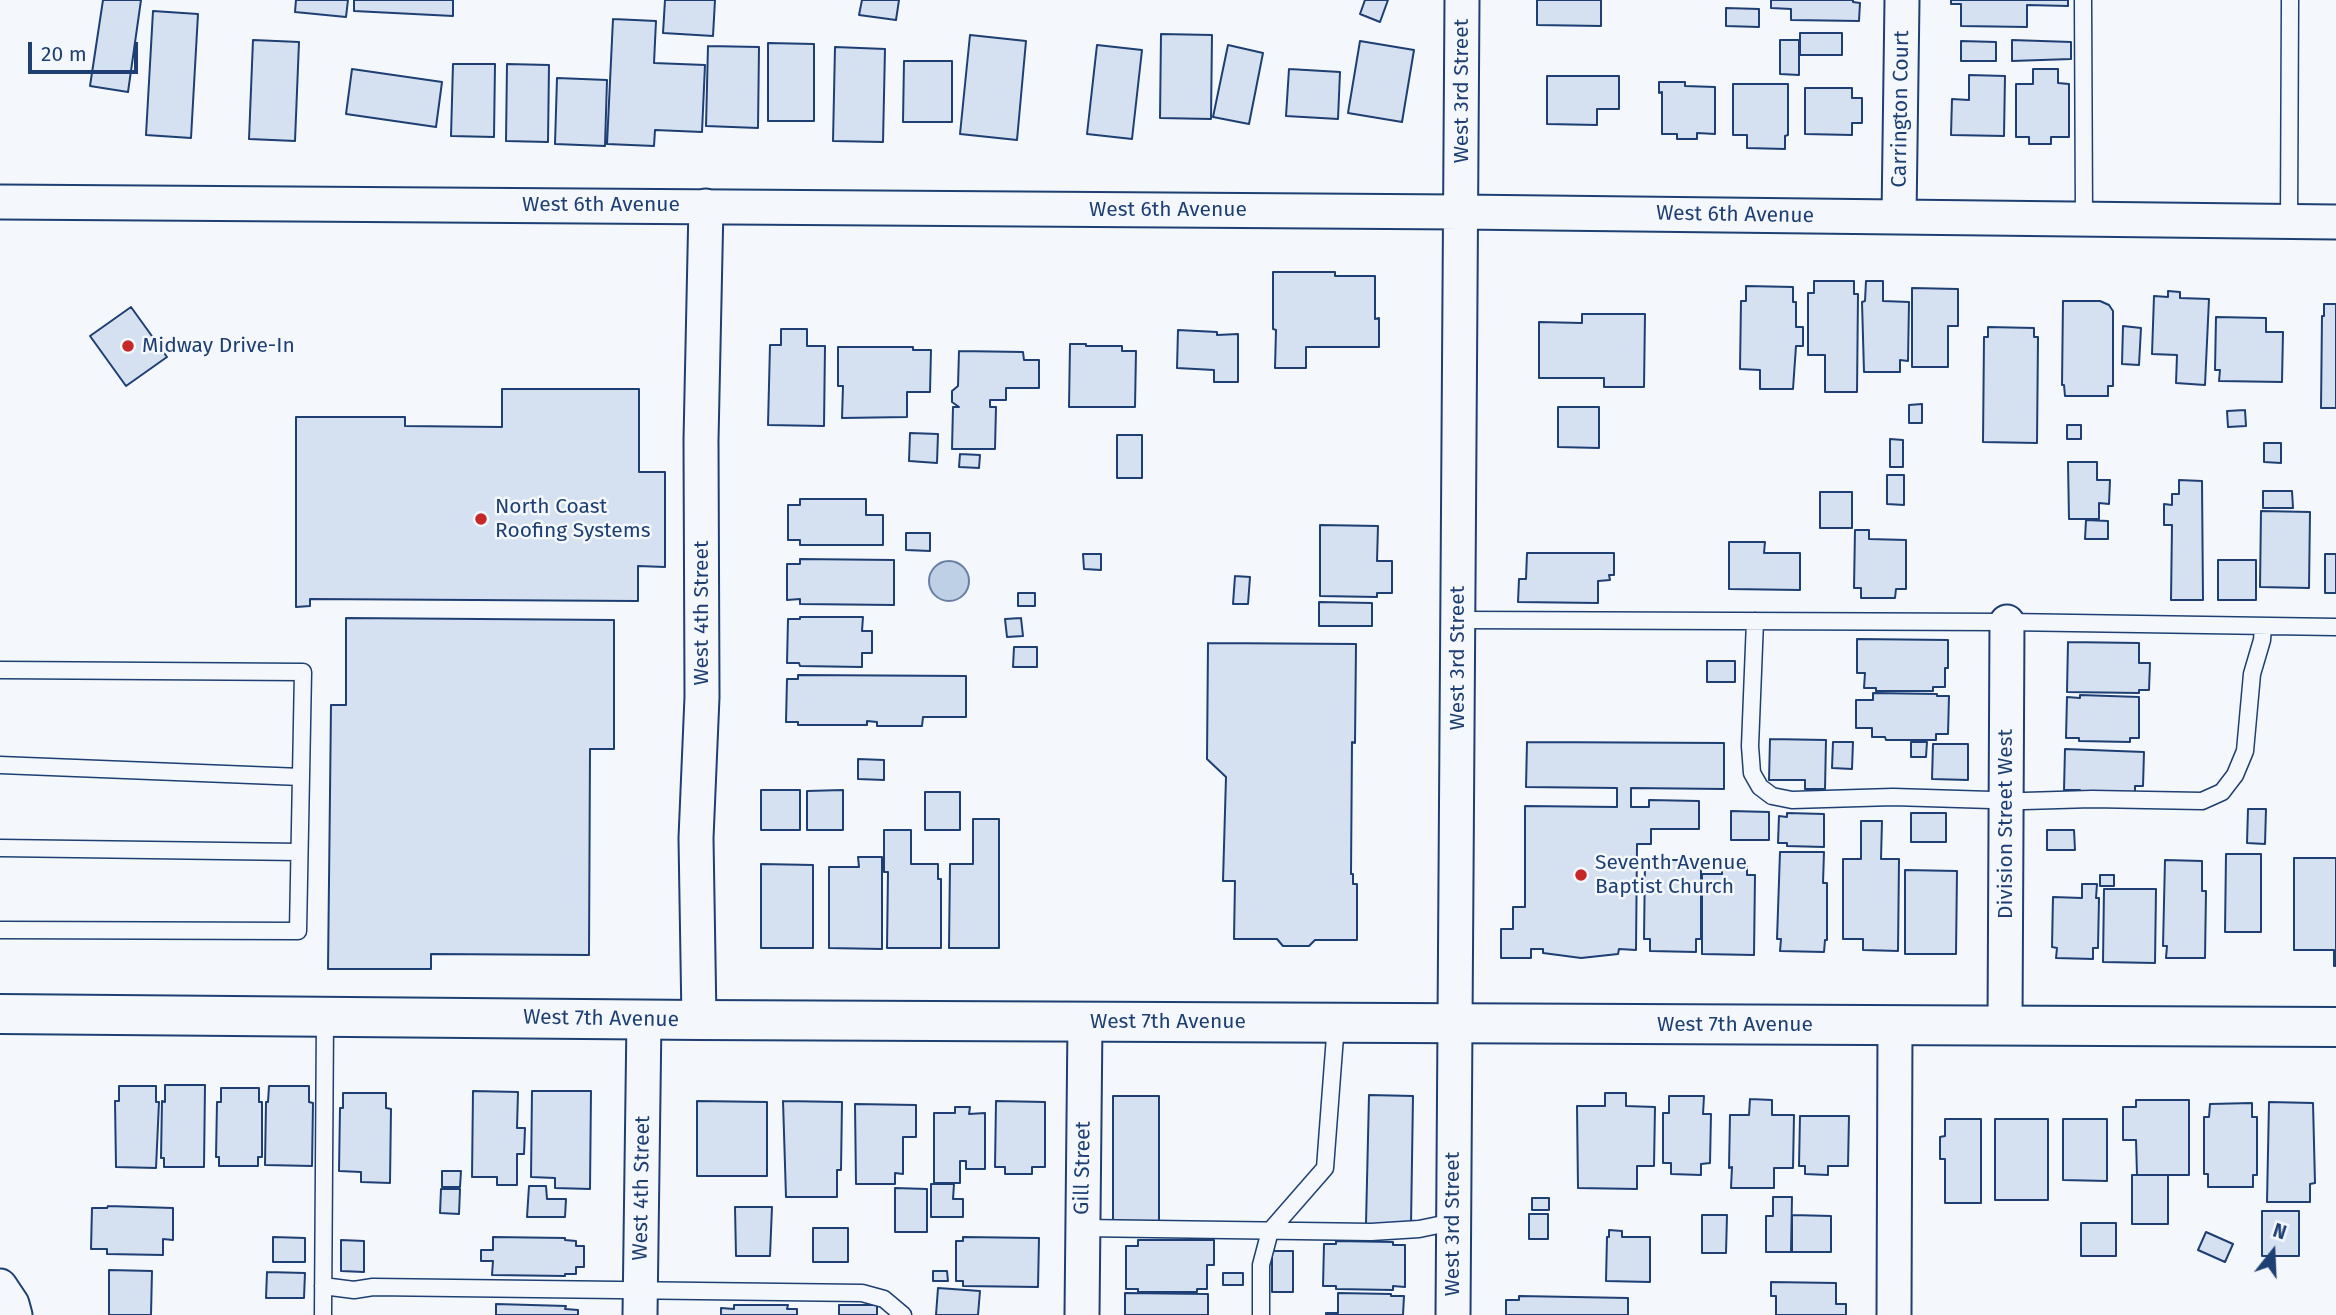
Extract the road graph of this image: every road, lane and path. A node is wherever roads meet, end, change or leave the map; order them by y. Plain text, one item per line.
1 (1462, 0) edge
2 (1902, 0) edge
3 (2083, 0) edge
4 (2290, 0) edge
5 (0, 202) edge
6 (706, 206) junction
7 (1460, 212) junction
8 (1899, 217) junction
9 (2084, 219) junction
10 (2289, 222) junction
11 (2336, 222) edge
12 (1459, 620) junction
13 (1755, 621) junction
14 (2007, 622) junction
15 (2263, 627) junction
16 (2336, 627) edge
17 (0, 670) edge
18 (0, 765) edge
19 (301, 777) junction
20 (2006, 800) junction
21 (0, 848) edge
22 (299, 852) junction
23 (0, 930) edge
24 (0, 1014) edge
25 (325, 1018) junction
26 (644, 1019) junction
27 (699, 1020) junction
28 (1085, 1022) junction
29 (1336, 1023) junction
30 (1455, 1024) junction
31 (1895, 1026) junction
32 (2005, 1026) junction
33 (2336, 1027) edge
34 (1453, 1222) junction
35 (1082, 1228) junction
36 (1270, 1231) junction
37 (0, 1286) edge
38 (323, 1286) junction
39 (640, 1303) edge
40 (15, 1315) edge
41 (323, 1315) edge
42 (903, 1315) edge
43 (1082, 1315) edge
44 (1261, 1315) edge
45 (1453, 1315) edge
46 (1894, 1315) edge

1 - 7 street, West 3rd Street
2 - 8 street, Carrington Court
3 - 9 lane
4 - 10 lane
5 - 6 street, West 6th Avenue
6 - 7 street, West 6th Avenue
6 - 27 street, West 4th Street
7 - 8 street, West 6th Avenue
7 - 12 street, West 3rd Street
8 - 9 street, West 6th Avenue
9 - 10 street, West 6th Avenue
10 - 11 street, West 6th Avenue
12 - 13 lane
12 - 30 street, West 3rd Street
13 - 14 lane
13 - 20 lane
14 - 15 lane
14 - 20 street, Division Street West
15 - 16 lane
15 - 20 lane
17 - 19 lane
18 - 19 lane
19 - 22 lane
20 - 32 street, Division Street West
21 - 22 lane
22 - 23 lane
24 - 25 street, West 7th Avenue
25 - 26 street, West 7th Avenue
25 - 38 lane
26 - 27 street, West 7th Avenue
26 - 39 street, West 4th Street
27 - 28 street, West 7th Avenue
28 - 29 street, West 7th Avenue
28 - 35 street, Gill Street
29 - 30 street, West 7th Avenue
29 - 36 lane
30 - 31 street, West 7th Avenue
30 - 34 street, West 3rd Street
31 - 32 street, West 7th Avenue
31 - 46 street
32 - 33 street, West 7th Avenue
34 - 36 lane
34 - 45 street, West 3rd Street
35 - 36 lane
35 - 43 street, Gill Street
36 - 44 lane
37 - 40 street
38 - 39 lane
38 - 41 lane
39 - 42 lane

